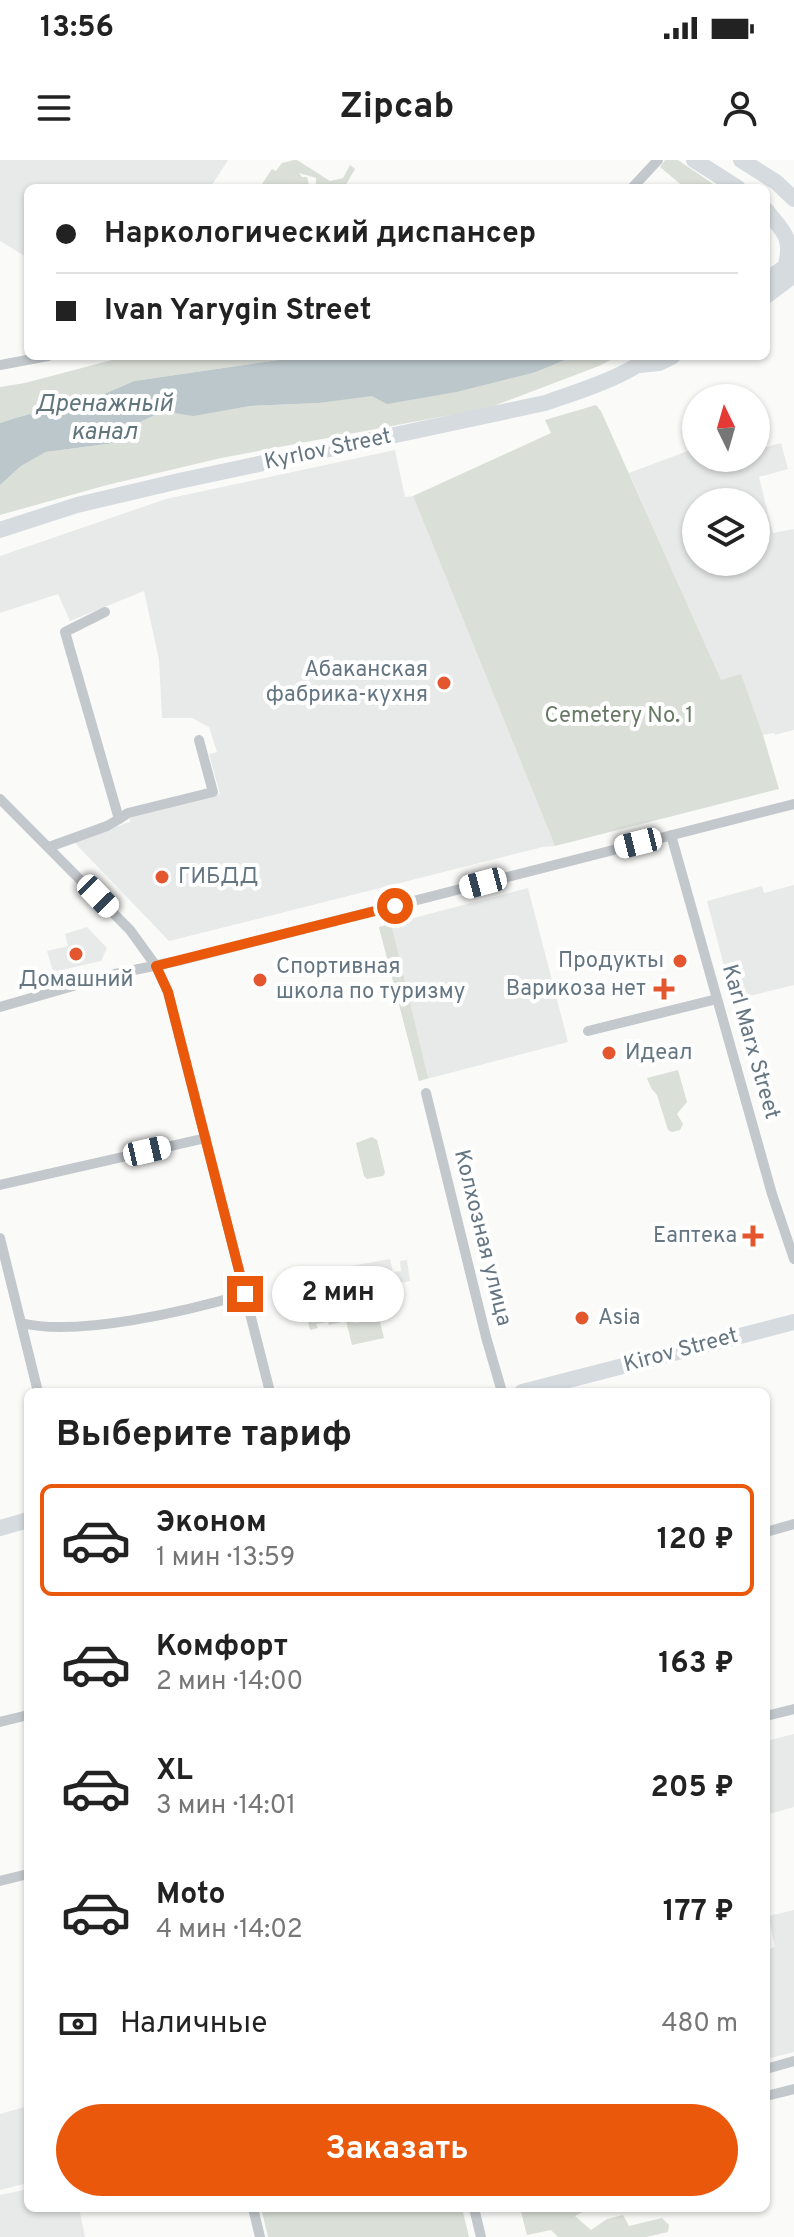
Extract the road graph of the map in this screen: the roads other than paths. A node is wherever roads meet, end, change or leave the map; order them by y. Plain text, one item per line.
1 (658, 160) edge
2 (694, 160) edge
3 (741, 160) edge
4 (636, 184) edge
5 (732, 184) edge
6 (794, 196) edge
7 (770, 211) edge
8 (770, 213) edge
9 (794, 230) edge
10 (791, 267) edge
11 (770, 278) edge
12 (770, 291) edge
13 (27, 360) edge
14 (645, 360) edge
15 (665, 360) edge
16 (0, 365) edge
17 (0, 530) edge
18 (105, 612) dead end
19 (199, 740) dead end
20 (0, 799) edge
21 (794, 804) edge
22 (119, 819) junction
23 (671, 835) junction
24 (49, 847) junction
25 (156, 966) junction
26 (717, 999) junction
27 (0, 1007) edge
28 (588, 1031) dead end
29 (426, 1093) dead end
30 (206, 1138) junction
31 (0, 1185) edge
32 (0, 1238) edge
33 (794, 1259) edge
34 (245, 1294) junction
35 (794, 1322) edge
36 (21, 1323) junction
37 (37, 1388) edge
38 (269, 1388) edge
39 (501, 1388) edge
40 (538, 1388) edge
41 (24, 1521) edge
42 (794, 1524) edge
43 (0, 1528) edge
44 (770, 1531) edge
45 (794, 1709) edge
46 (770, 1715) edge
47 (24, 1716) edge
48 (0, 1722) edge
49 (24, 1875) edge
50 (0, 1881) edge
51 (794, 2061) edge
52 (770, 2068) edge
53 (794, 2089) edge
54 (770, 2095) edge
55 (254, 2212) edge
56 (475, 2212) edge
57 (260, 2237) edge
58 (481, 2237) edge

1 - 4 street
2 - 5 main road
3 - 6 main road
7 - 9 main road
8 - 10 main road
10 - 11 main road
10 - 12 main road
13 - 16 street
14 - 15 main road, Kyrlov Street
14 - 17 main road, Kyrlov Street
18 - 22 street
19 - 22 street
20 - 24 street
21 - 23 street
22 - 24 street
23 - 25 street
23 - 26 street, Karl Marx Street
24 - 25 street
25 - 27 street
25 - 30 street
26 - 28 street
26 - 33 street, Karl Marx Street
29 - 39 street, Колхозная улица
30 - 31 street
30 - 34 street
32 - 36 street
34 - 36 street
34 - 38 street
35 - 40 main road, Kirov Street
36 - 37 street
41 - 43 main road
42 - 44 street
45 - 46 street
47 - 48 street
49 - 50 street
51 - 52 street
53 - 54 street
55 - 57 street
56 - 58 street

